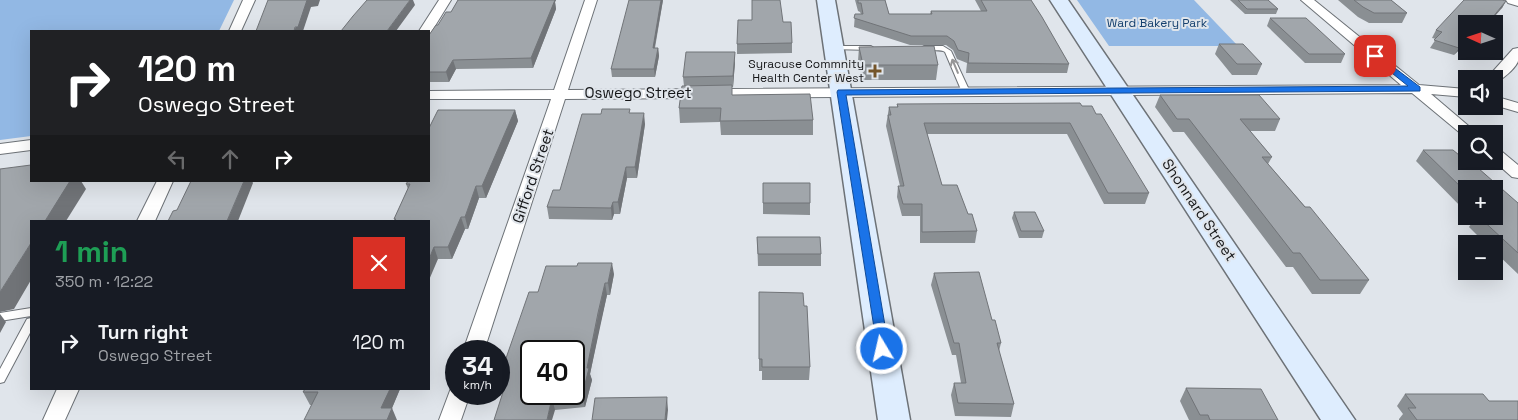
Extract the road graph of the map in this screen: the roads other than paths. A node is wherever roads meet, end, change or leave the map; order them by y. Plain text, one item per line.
1 (249, 0) edge
2 (445, 0) edge
3 (591, 0) edge
4 (826, 0) edge
5 (1059, 0) edge
6 (1307, 0) edge
7 (1512, 0) edge
8 (1518, 2) edge
9 (235, 30) edge
10 (426, 30) edge
11 (834, 48) junction
12 (877, 48) edge
13 (912, 48) edge
14 (1518, 52) edge
15 (1503, 70) edge
16 (1417, 89) junction
17 (1120, 91) junction
18 (841, 92) junction
19 (966, 92) junction
20 (561, 93) junction
21 (1458, 93) edge
22 (430, 95) edge
23 (1503, 103) edge
24 (1518, 108) edge
25 (1459, 125) edge
26 (30, 145) edge
27 (0, 149) edge
28 (1503, 160) edge
29 (1518, 173) edge
30 (165, 182) edge
31 (146, 220) edge
32 (30, 312) edge
33 (0, 317) edge
34 (30, 324) edge
35 (477, 340) edge
36 (0, 379) edge
37 (68, 390) edge
38 (455, 405) edge
39 (54, 420) edge
40 (450, 420) edge
41 (894, 420) edge
42 (1338, 420) edge

1 - 9 street
2 - 10 street
3 - 20 street, Gifford Street
4 - 11 street
5 - 17 street, Shonnard Street
6 - 16 street
7 - 8 street
11 - 12 lane
11 - 18 street
19 -> 13 lane
14 - 15 street
16 - 17 street, Oswego Street
16 - 21 street, Oswego Street
16 - 25 street
17 - 19 street, Oswego Street
17 - 42 street, Shonnard Street
18 - 19 street, Oswego Street
18 - 20 street, Oswego Street
18 - 41 street
20 - 22 street, Oswego Street
20 - 35 street, Gifford Street
23 - 24 street
26 - 27 street
28 - 29 street
30 - 31 street
32 - 33 lane
34 - 36 lane
37 - 39 street
38 - 40 street

